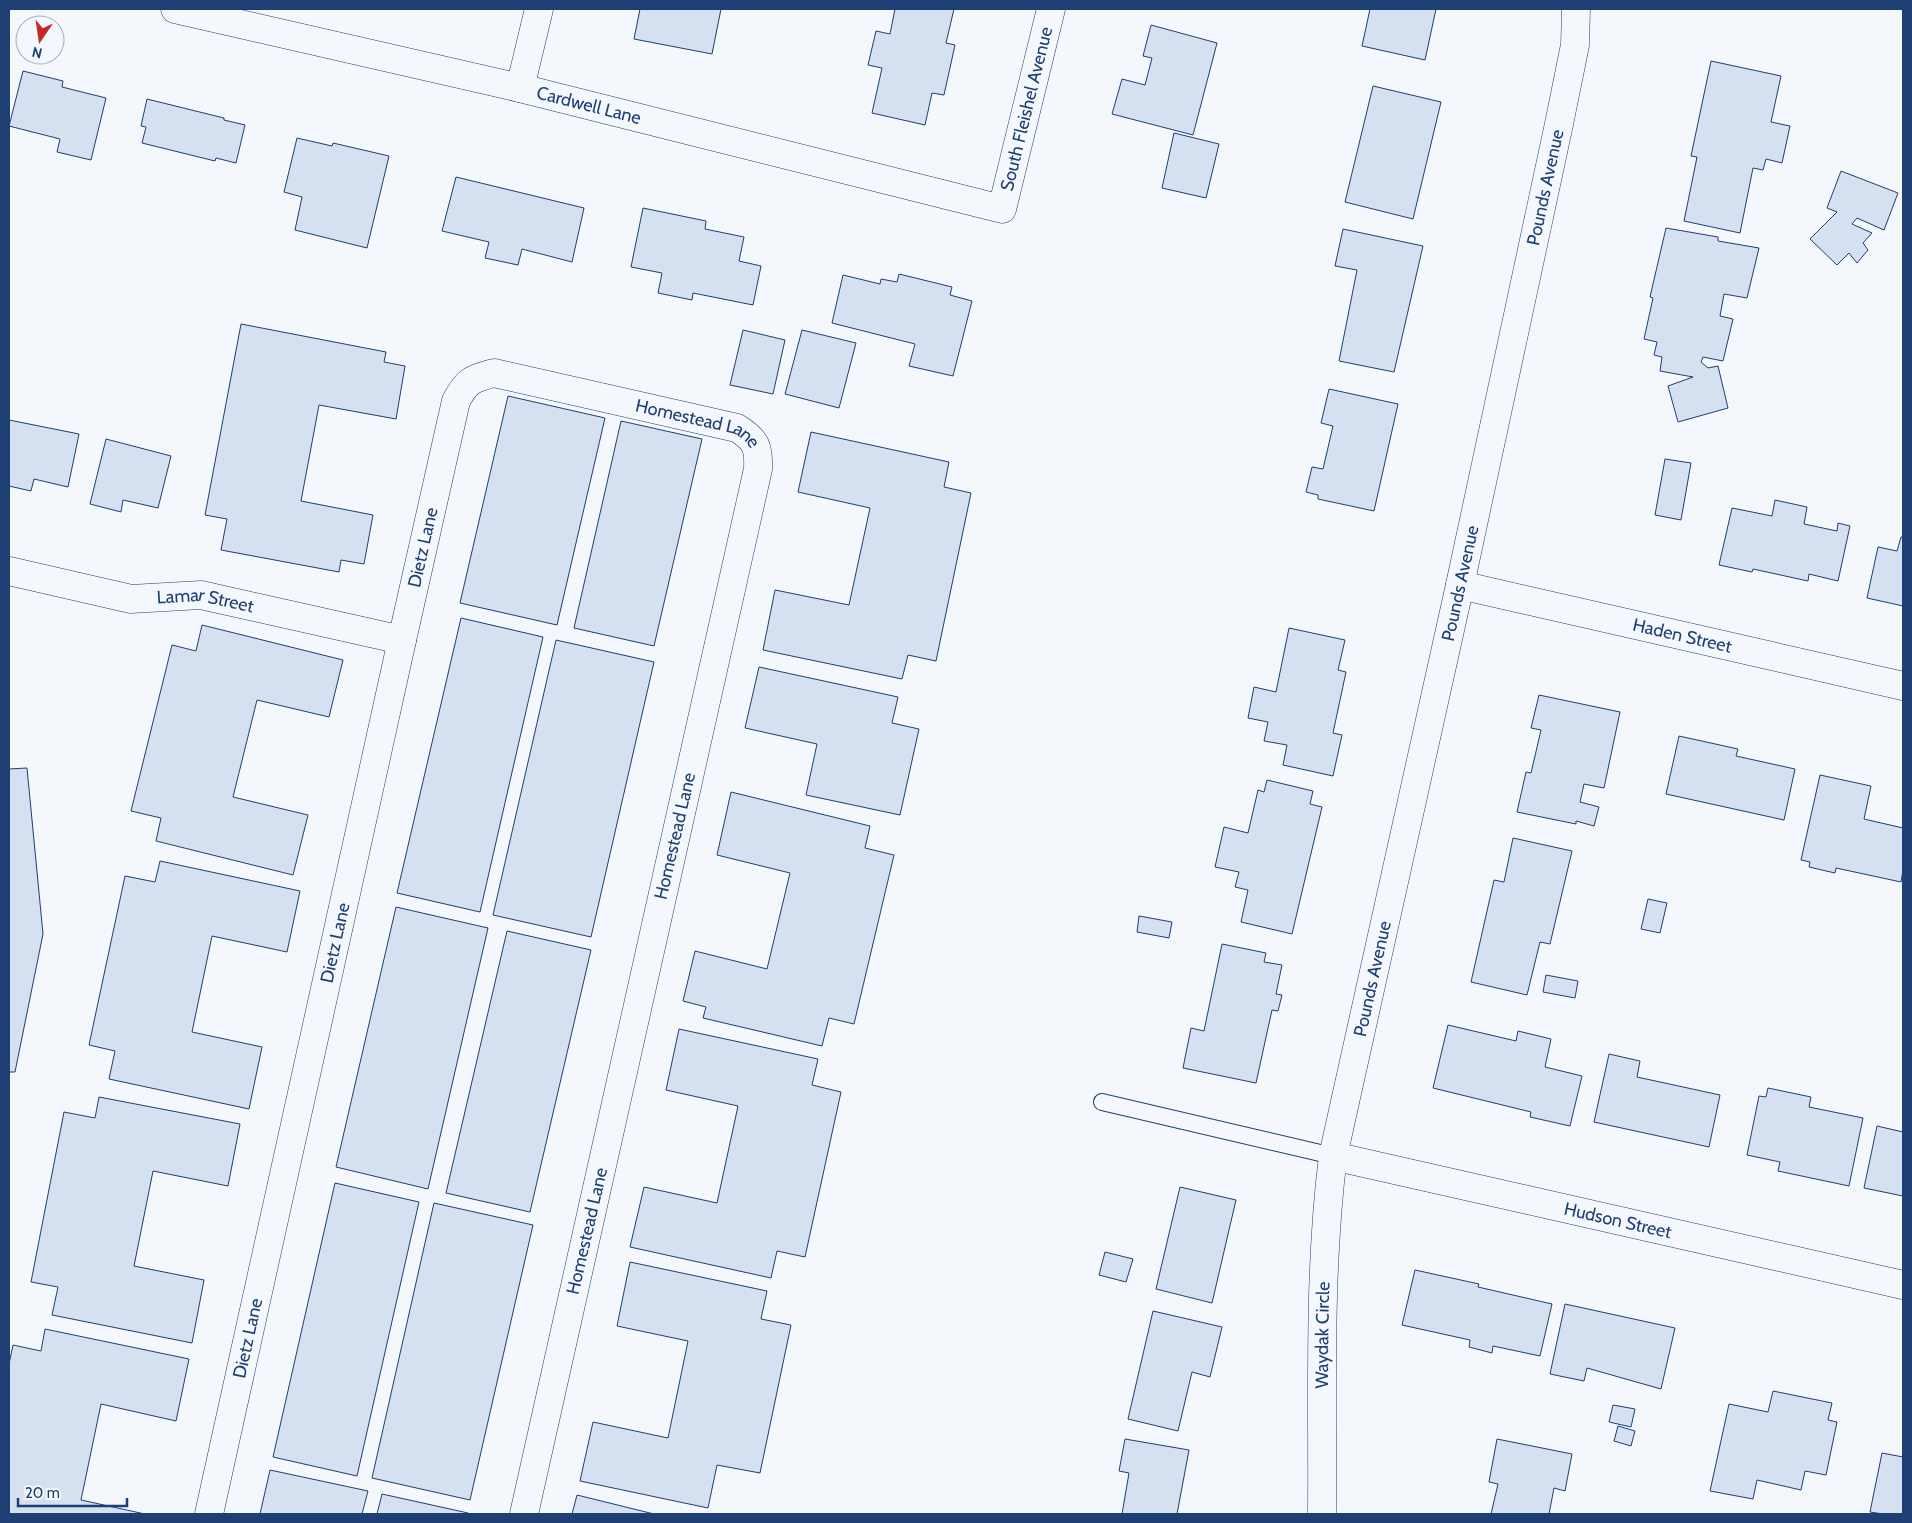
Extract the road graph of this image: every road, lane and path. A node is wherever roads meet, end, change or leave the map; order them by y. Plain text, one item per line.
1 (175, 9) edge
2 (539, 9) edge
3 (1051, 9) edge
4 (1576, 9) edge
5 (520, 88) junction
6 (1002, 209) joint
7 (476, 378) joint
8 (9, 571) edge
9 (1460, 584) junction
10 (402, 640) junction
11 (1903, 686) edge
12 (1102, 1102) dead end
13 (1333, 1156) junction
14 (1903, 1285) edge
15 (209, 1514) edge
16 (524, 1514) edge
17 (1322, 1514) edge

1 - 5 street, Cardwell Lane
2 - 5 street
3 - 6 street, South Fleishel Avenue
4 - 9 street, Pounds Avenue
5 - 6 street, Cardwell Lane
7 - 10 street, Dietz Lane
7 - 16 street, Homestead Lane
8 - 10 street, Lamar Street
9 - 11 street, Haden Street
9 - 13 street, Pounds Avenue
10 - 15 street, Dietz Lane
12 - 13 lane
13 - 14 street, Hudson Street
13 - 17 street, Waydak Circle

